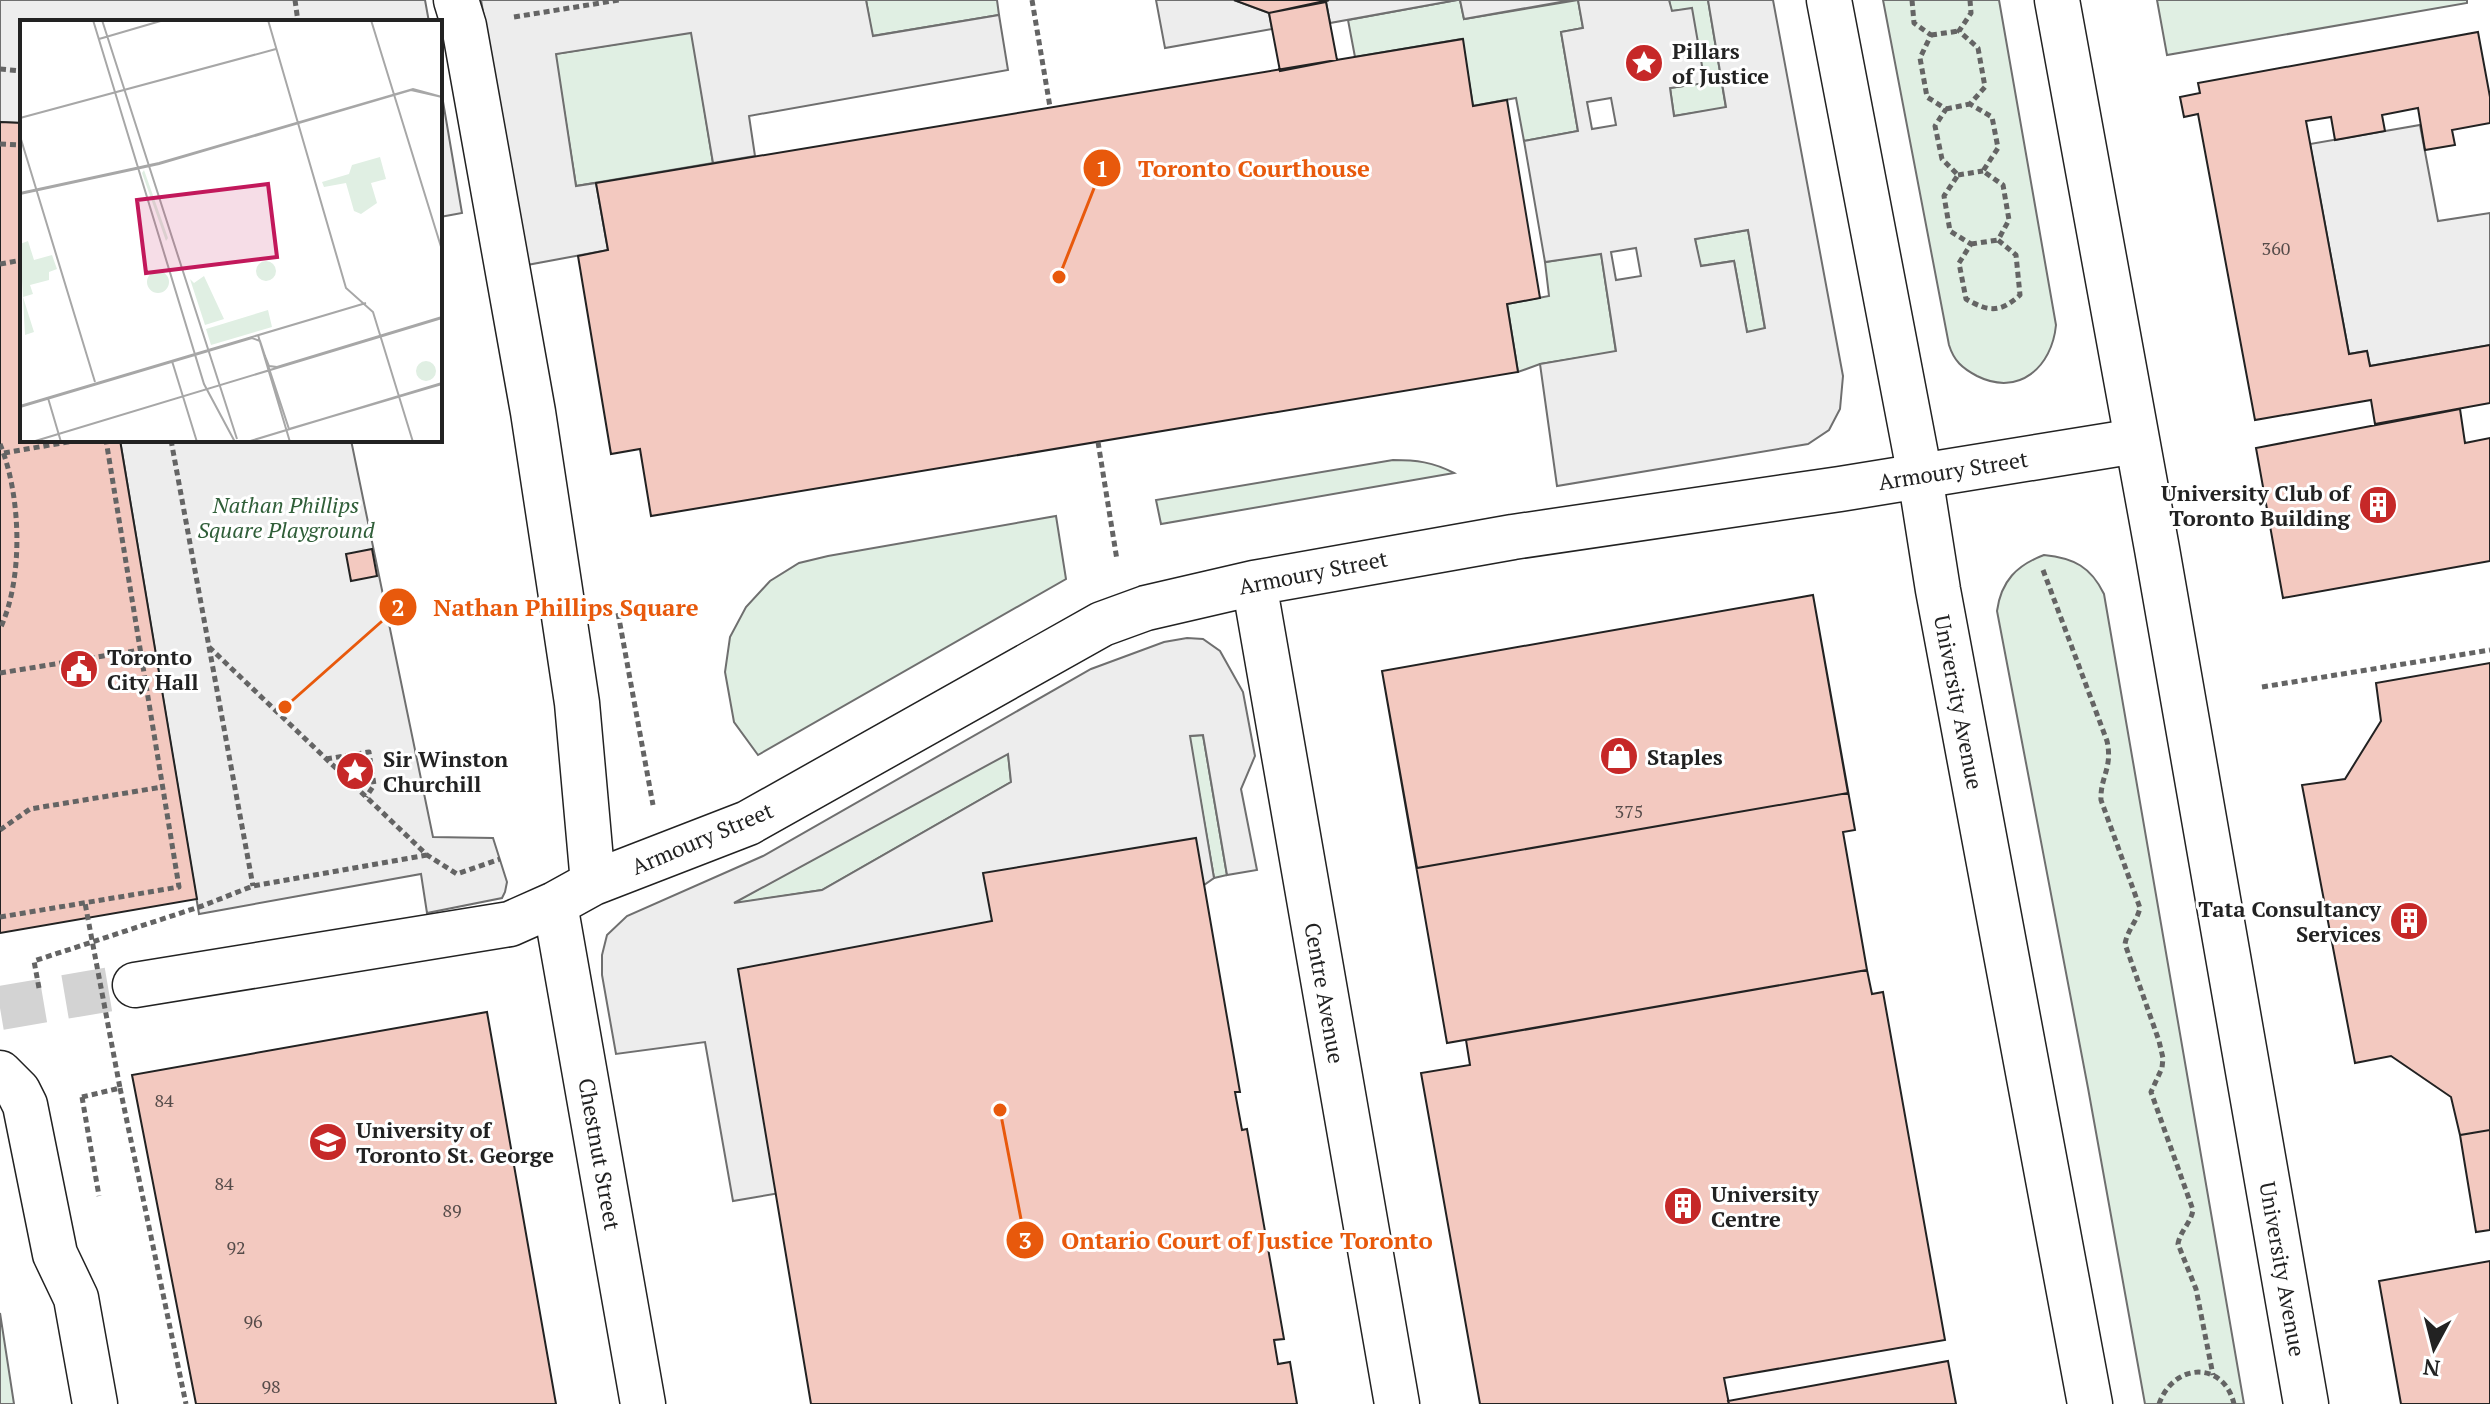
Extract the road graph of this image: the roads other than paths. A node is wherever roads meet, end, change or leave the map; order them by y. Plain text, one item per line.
1 (1829, 0) edge
2 (2057, 0) edge
3 (460, 13) edge
4 (2136, 441) junction
5 (1920, 476) junction
6 (1254, 583) junction
7 (593, 883) junction
8 (555, 904) junction
9 (135, 985) tunnel mouth
10 (1, 1074) edge
11 (95, 1404) edge
12 (643, 1404) edge
13 (1397, 1404) edge
14 (2090, 1404) edge
15 (2306, 1404) edge

1 - 5 street, University Avenue
2 - 4 street, University Avenue
3 - 7 street
4 - 5 street, Armoury Street
4 - 15 street, University Avenue
5 - 6 street, Armoury Street
5 - 14 street, University Avenue
6 - 7 street, Armoury Street
6 - 13 street, Centre Avenue
7 - 8 street, Armoury Street
8 - 9 street, Armoury Street
8 - 12 street, Chestnut Street
10 - 11 street

